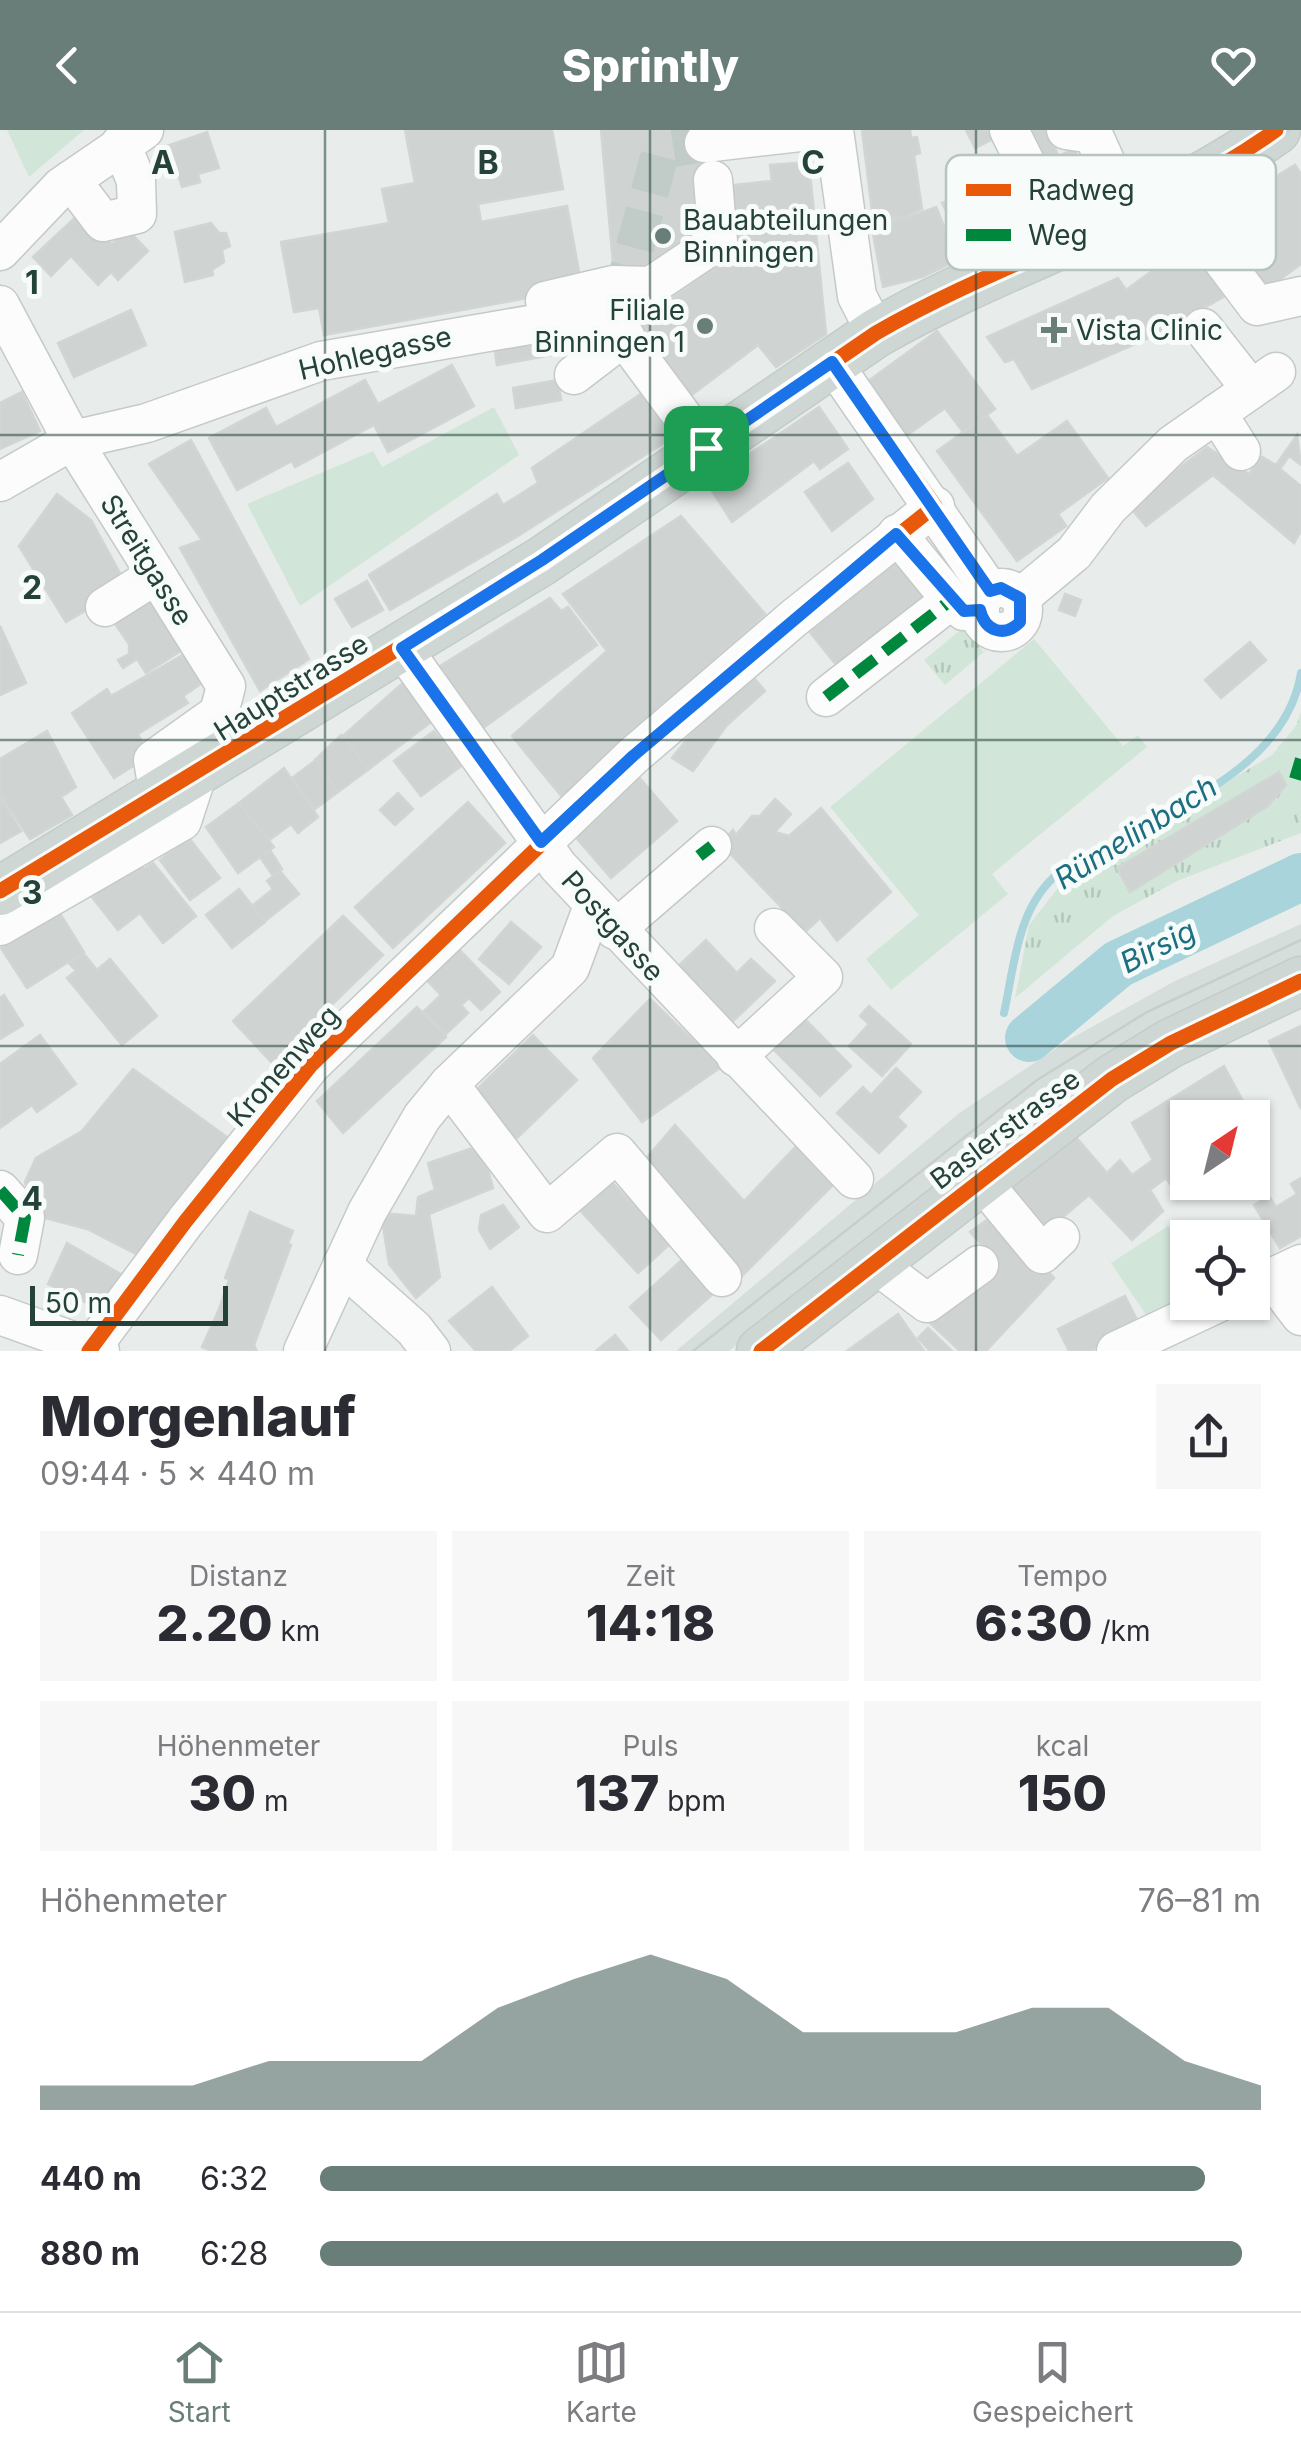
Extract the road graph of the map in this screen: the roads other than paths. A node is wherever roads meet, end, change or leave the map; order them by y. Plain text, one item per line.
1 (818, 130) edge
2 (834, 130) edge
3 (1009, 130) edge
4 (1066, 130) edge
5 (1276, 130) edge
6 (133, 136) edge
7 (704, 143) tunnel mouth
8 (1022, 155) edge
9 (1102, 155) edge
10 (1247, 155) edge
11 (71, 180) junction
12 (713, 180) dead end
13 (0, 251) edge
14 (1005, 270) edge
15 (1230, 270) edge
16 (1301, 296) edge
17 (0, 305) edge
18 (611, 320) junction
19 (1202, 328) dead end
20 (876, 333) junction
21 (389, 348) junction
22 (832, 362) junction
23 (574, 374) dead end
24 (1218, 413) junction
25 (72, 440) junction
26 (706, 448) junction
27 (1241, 451) dead end
28 (0, 482) edge
29 (935, 506) junction
30 (896, 534) junction
31 (156, 576) junction
32 (985, 600) junction
33 (105, 607) dead end
34 (402, 648) junction
35 (826, 697) dead end
36 (178, 785) junction
37 (541, 842) junction
38 (706, 851) dead end
39 (0, 891) edge
40 (604, 918) junction
41 (0, 926) edge
42 (774, 928) dead end
43 (1301, 981) edge
44 (736, 1057) junction
45 (449, 1084) junction
46 (980, 1179) junction
47 (854, 1180) dead end
48 (0, 1190) edge
49 (1060, 1237) dead end
50 (18, 1254) dead end
51 (873, 1262) junction
52 (342, 1265) junction
53 (980, 1265) dead end
54 (722, 1276) dead end
55 (1275, 1276) edge
56 (0, 1315) edge
57 (1301, 1316) edge
58 (1196, 1320) edge
59 (1169, 1340) edge
60 (94, 1350) edge
61 (303, 1351) edge
62 (432, 1351) edge
63 (761, 1351) edge
64 (1116, 1351) edge

1 - 7 street
2 - 20 street
3 - 8 street
4 - 9 street
5 - 10 main road, Hauptstrasse
6 - 11 street
6 - 11 street
11 - 13 street
12 - 21 street
14 - 20 main road, Hauptstrasse
15 - 16 street
17 - 25 street, Streitgasse
18 - 21 street, Hohlegasse
18 - 23 street
18 - 26 street
19 - 24 street
20 - 22 main road, Hauptstrasse
21 - 25 street, Hohlegasse
22 - 26 main road, Hauptstrasse
22 - 29 street
24 - 27 street
24 - 32 street
25 - 28 street, Hohlegasse
25 - 31 street, Streitgasse
26 - 34 main road, Hauptstrasse
29 - 30 street, Kronenweg
29 - 32 street
30 - 32 street
30 - 37 street, Kronenweg
31 - 33 street
31 - 36 street, Streitgasse
32 - 35 street
34 - 36 main road, Hauptstrasse
34 - 37 street, Postgasse
36 - 39 main road, Hauptstrasse
36 - 41 street, Hauptstrasse
37 - 40 street, Postgasse
37 - 60 street, Kronenweg
38 - 40 street
40 - 44 street, Postgasse
40 - 45 street
42 - 44 street
43 - 46 main road, Baslerstrasse
44 - 47 street, Postgasse
45 - 52 street
45 - 54 street
46 - 49 street
46 - 51 main road, Baslerstrasse
48 - 50 street
51 - 53 street
51 - 63 main road, Baslerstrasse
52 - 61 street
52 - 62 street
55 - 57 street
56 - 60 street
58 - 59 street
59 - 64 street

